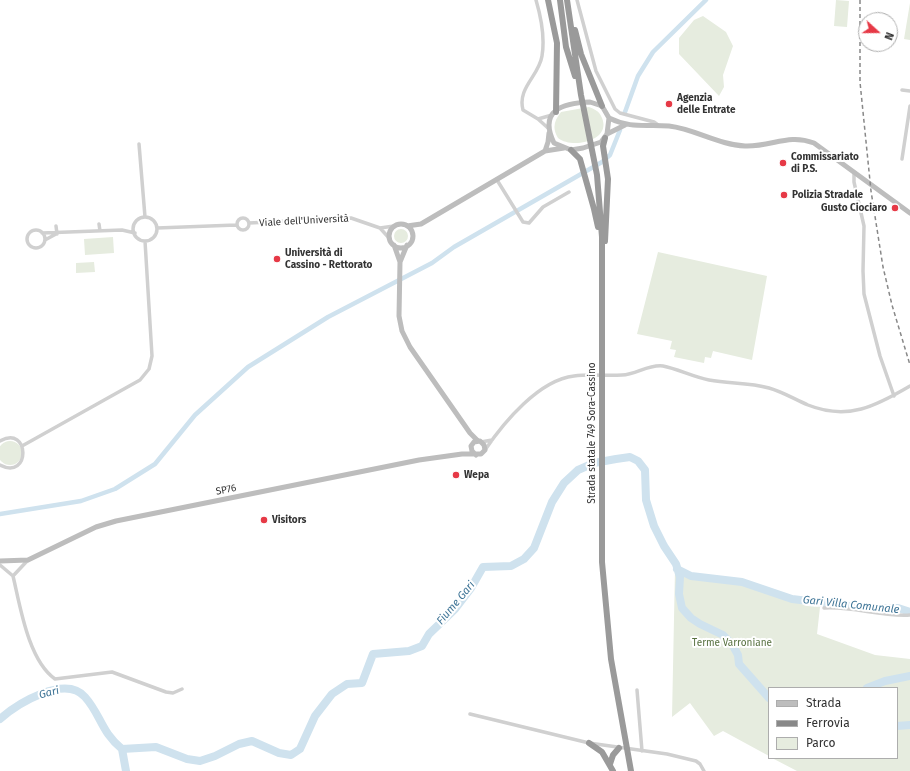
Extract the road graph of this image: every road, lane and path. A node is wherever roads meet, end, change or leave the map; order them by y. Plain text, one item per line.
1 (536, 0) edge
2 (549, 0) edge
3 (560, 0) edge
4 (567, 0) edge
5 (577, 0) edge
6 (566, 47) junction
7 (902, 90) dead end
8 (910, 91) edge
9 (581, 95) junction
10 (602, 106) junction
11 (910, 106) edge
12 (554, 114) junction
13 (609, 118) junction
14 (538, 119) junction
15 (625, 125) junction
16 (659, 126) junction
17 (549, 130) junction
18 (606, 136) junction
19 (905, 137) junction
20 (910, 138) edge
21 (139, 144) dead end
22 (564, 148) junction
23 (571, 150) junction
24 (545, 151) junction
25 (902, 159) dead end
26 (854, 173) junction
27 (497, 180) junction
28 (569, 192) dead end
29 (910, 213) edge
30 (145, 217) junction
31 (99, 224) dead end
32 (249, 224) junction
33 (421, 224) junction
34 (236, 225) junction
35 (56, 226) dead end
36 (134, 226) junction
37 (394, 226) junction
38 (407, 226) junction
39 (157, 228) junction
40 (380, 228) junction
41 (122, 230) junction
42 (100, 231) junction
43 (42, 233) junction
44 (57, 234) junction
45 (135, 234) junction
46 (389, 238) junction
47 (412, 238) junction
48 (45, 240) junction
49 (145, 241) junction
50 (394, 245) junction
51 (407, 245) junction
52 (400, 262) junction
53 (603, 269) junction
54 (910, 386) edge
55 (894, 396) junction
56 (470, 432) junction
57 (492, 440) junction
58 (0, 441) edge
59 (480, 442) junction
60 (22, 446) junction
61 (472, 446) junction
62 (485, 450) junction
63 (462, 454) junction
64 (476, 455) junction
65 (0, 465) edge
66 (28, 560) junction
67 (0, 561) edge
68 (0, 565) edge
69 (13, 576) junction
70 (824, 608) dead end
71 (910, 615) edge
72 (182, 689) dead end
73 (637, 690) dead end
74 (470, 714) dead end
75 (589, 743) junction
76 (619, 748) junction
77 (642, 751) junction
78 (610, 764) junction
79 (613, 771) edge
80 (631, 771) edge
81 (704, 771) edge

1 - 14 street
2 - 6 highway
2 - 12 highway
3 - 6 highway, Strada statale 749 Sora-Cassino
4 - 9 highway, Strada statale 749 Sora-Cassino
4 - 10 highway
5 - 16 street
6 - 9 highway, Strada statale 749 Sora-Cassino
7 - 8 street
9 - 53 highway, Strada statale 749 Sora-Cassino
10 - 12 street
10 - 13 street
11 - 19 street
12 - 14 street
12 - 17 street
13 - 15 street
13 - 18 street
14 - 17 street
15 - 16 street
15 - 18 street
16 - 26 street
17 - 22 street
17 - 24 street
18 - 23 street
18 - 53 highway
19 - 20 street
19 - 25 street
21 - 30 street
22 - 23 street
22 - 24 street
23 - 53 highway
24 - 27 street
26 - 29 street
26 - 55 street
27 - 28 street
27 - 33 street
30 - 36 street
30 - 39 street
31 - 42 street
32 - 34 street
32 - 34 street
32 - 40 street, Viale dell'Università
33 - 38 street
33 - 47 street
34 - 39 street
35 - 44 street
36 - 41 street
36 - 45 street
37 - 38 street
37 - 40 street, Viale dell'Università
37 - 46 street
38 - 47 street
39 - 49 street
40 - 46 street, Viale dell'Università
41 - 42 street
41 - 45 street
42 - 44 street
43 - 44 street
43 - 48 street
43 - 48 street
44 - 48 street
45 - 49 street
46 - 50 street
47 - 51 street
49 - 60 street
50 - 51 street
50 - 52 street
51 - 52 street
52 - 56 street
53 - 80 highway, Strada statale 749 Sora-Cassino
54 - 55 street
55 - 57 street
56 - 59 street
56 - 61 street
57 - 59 street
57 - 62 street
58 - 60 street
59 - 61 street
59 - 62 street
60 - 65 street
61 - 63 street
61 - 64 street
62 - 64 street
63 - 64 street, SP76
63 - 66 street, SP76
66 - 67 street, SP76
66 - 69 street
68 - 69 street
69 - 72 street
70 - 71 street
73 - 77 street
74 - 75 street
75 - 76 street
75 - 78 highway
76 - 77 street
76 - 78 highway
77 - 81 street
78 - 79 highway

